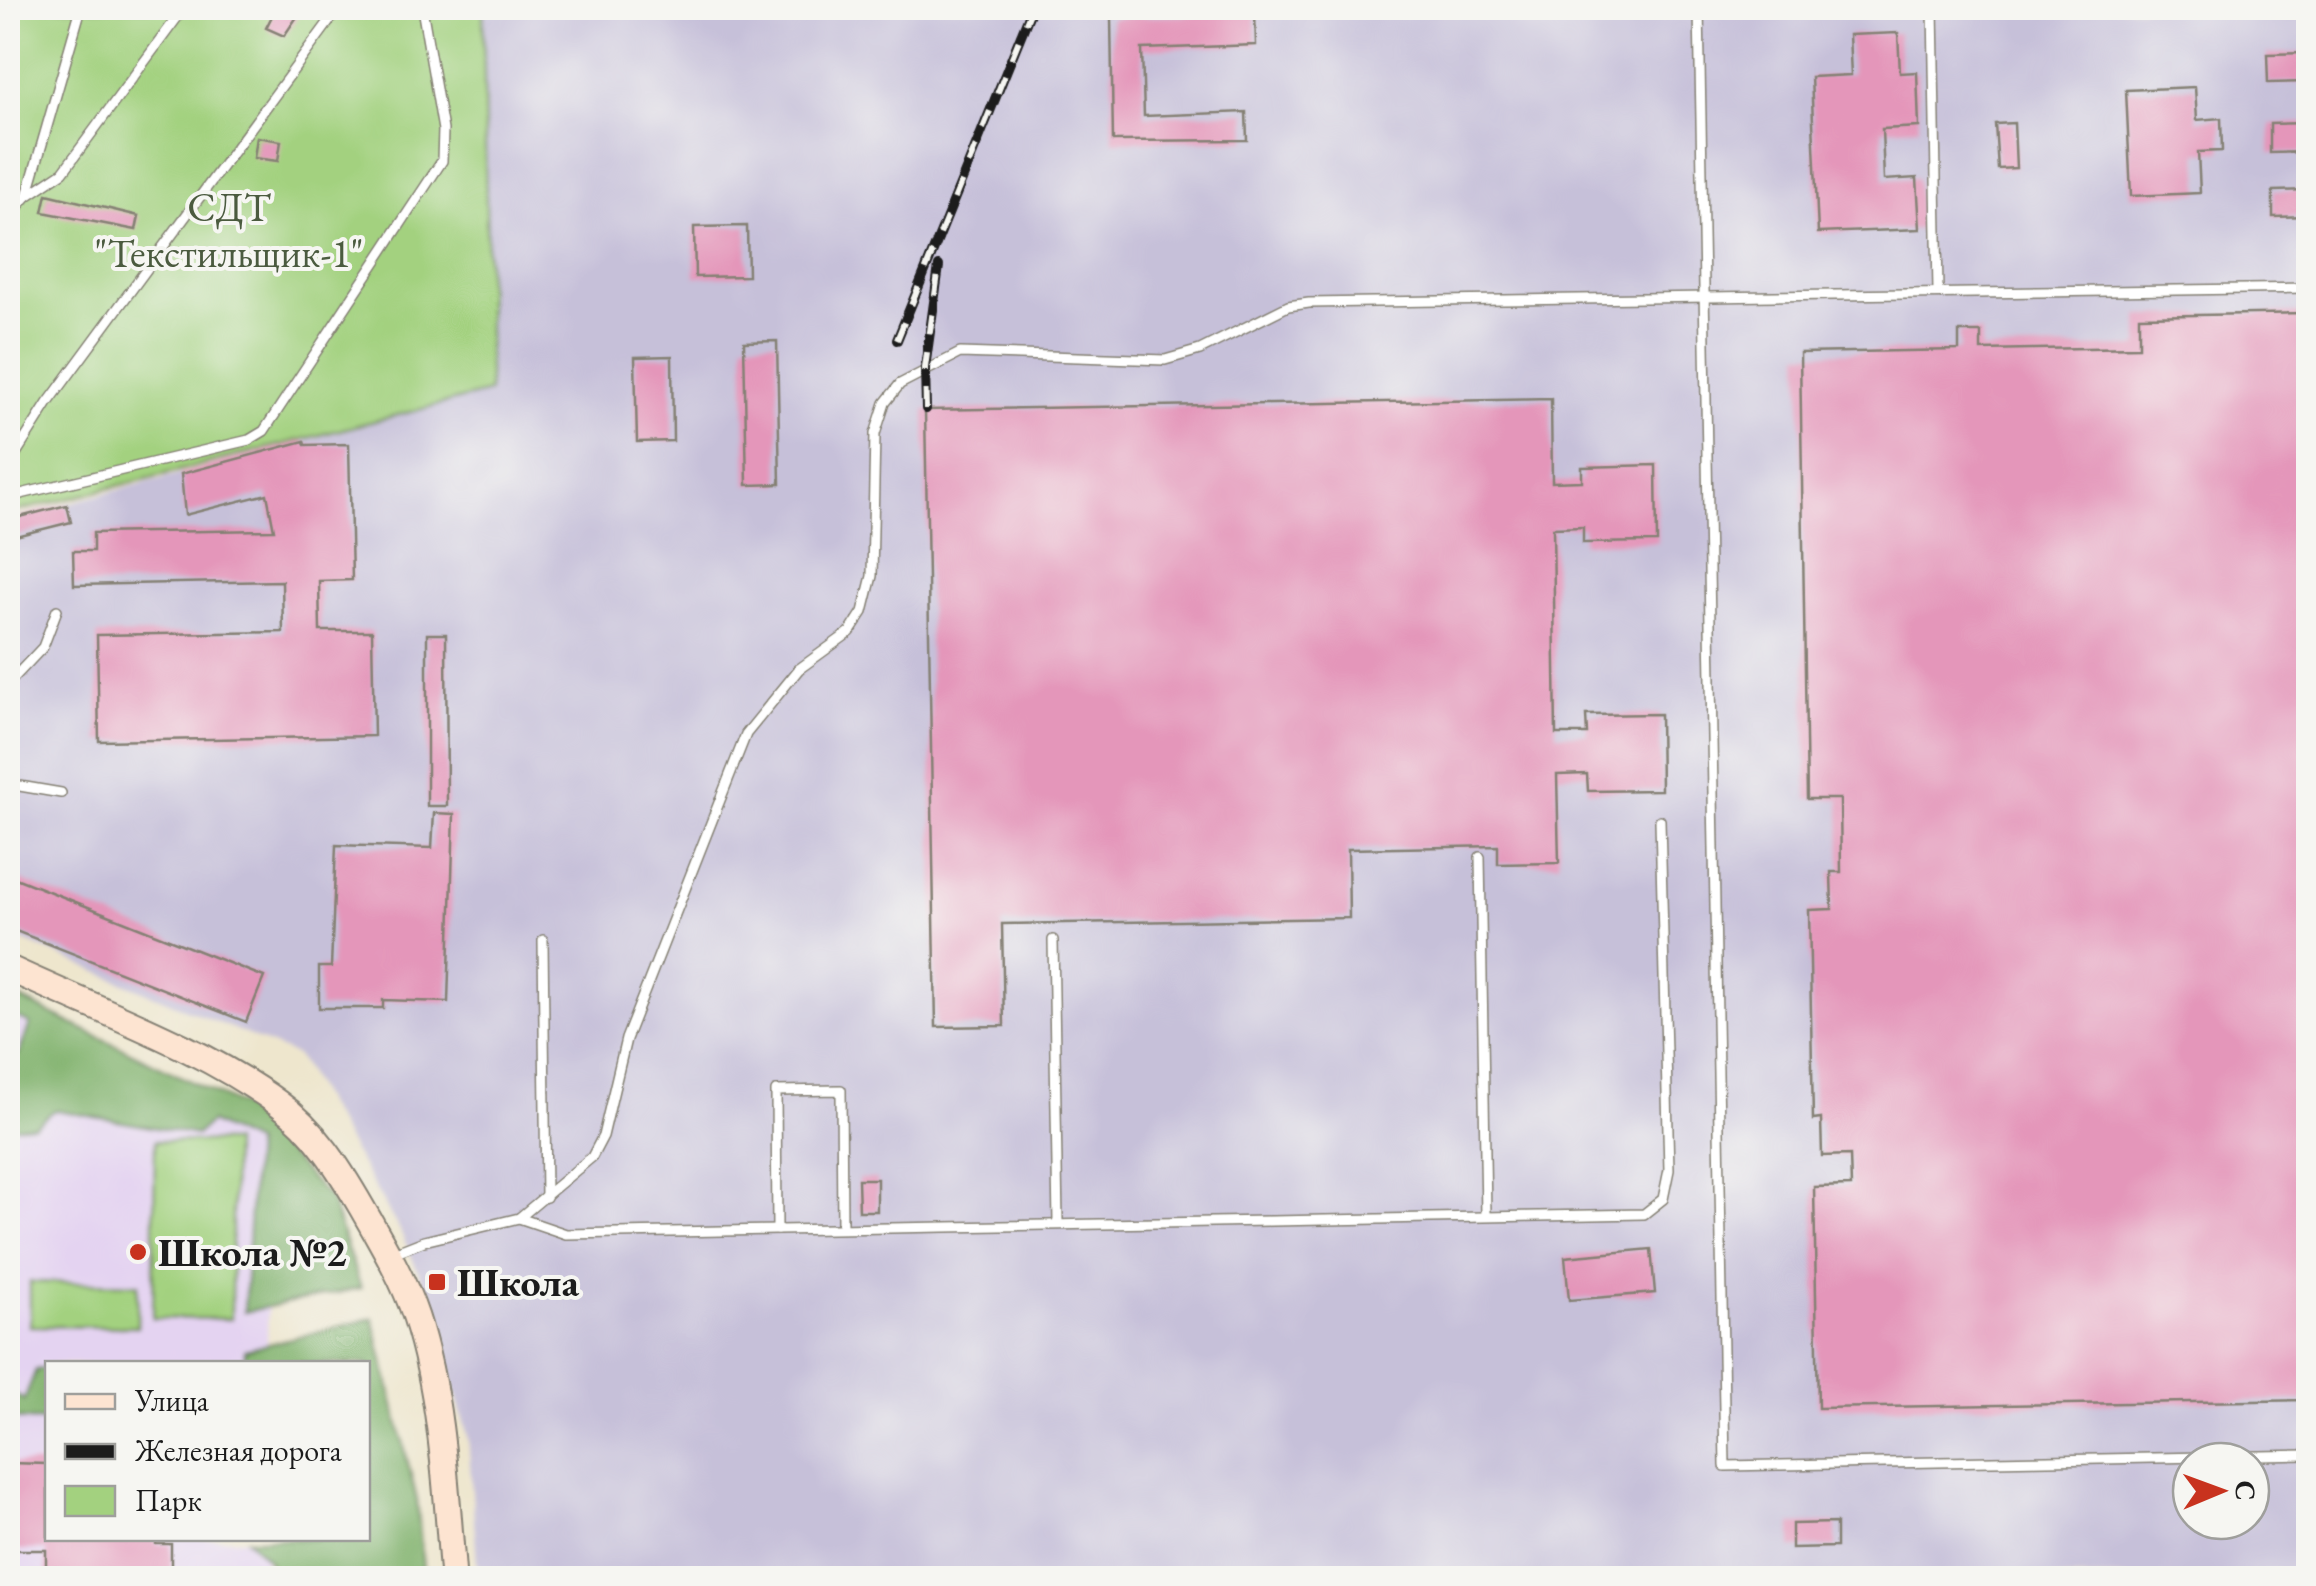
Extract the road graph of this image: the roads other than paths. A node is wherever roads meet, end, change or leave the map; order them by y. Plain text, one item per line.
1 (82, 8) edge
2 (184, 8) edge
3 (339, 8) edge
4 (422, 8) edge
5 (1699, 8) edge
6 (1932, 8) edge
7 (27, 196) junction
8 (8, 218) edge
9 (2308, 288) edge
10 (1938, 292) junction
11 (1704, 296) junction
12 (8, 466) edge
13 (8, 497) edge
14 (57, 610) dead end
15 (8, 684) edge
16 (8, 784) edge
17 (60, 793) dead end
18 (1660, 820) dead end
19 (1480, 857) dead end
20 (544, 940) dead end
21 (1053, 940) dead end
22 (8, 968) edge
23 (546, 1197) junction
24 (1486, 1215) junction
25 (519, 1218) junction
26 (1058, 1222) junction
27 (842, 1228) junction
28 (777, 1230) junction
29 (389, 1255) junction
30 (2308, 1455) edge
31 (453, 1578) edge

1 - 7 lane
2 - 7 lane
3 - 12 lane
4 - 13 lane
5 - 11 lane
6 - 10 lane
7 - 8 lane
9 - 10 lane
10 - 11 lane
11 - 23 lane
11 - 30 lane
14 - 15 lane
16 - 17 lane
18 - 24 lane
19 - 24 lane
20 - 23 lane
21 - 26 lane
22 - 29 main road
23 - 25 lane
24 - 26 lane
25 - 28 lane
25 - 29 lane
26 - 27 lane
27 - 28 lane
27 - 28 lane
29 - 31 main road

